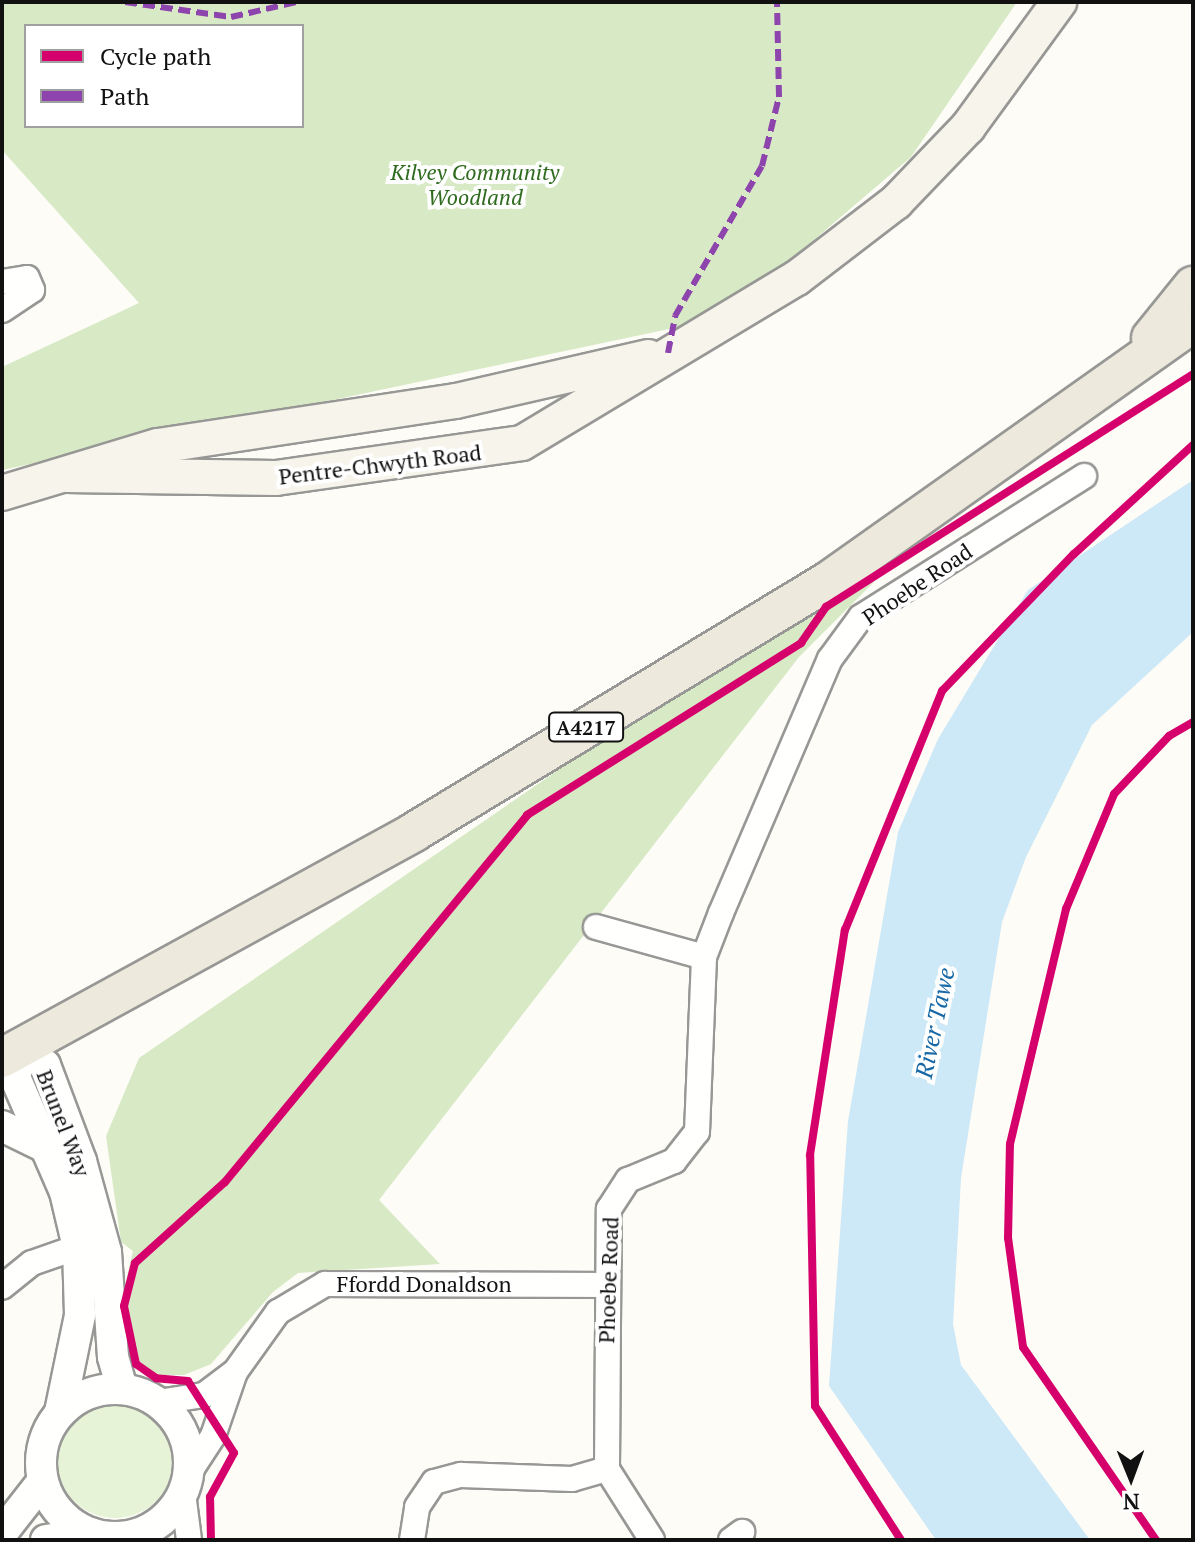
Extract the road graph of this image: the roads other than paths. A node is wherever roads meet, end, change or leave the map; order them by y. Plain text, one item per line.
1 (1059, 2) edge
2 (2, 282) edge
3 (1193, 286) edge
4 (2, 310) edge
5 (1193, 323) edge
6 (668, 353) junction
7 (1127, 368) junction
8 (66, 475) junction
9 (1084, 476) dead end
10 (2, 493) edge
11 (596, 927) dead end
12 (704, 957) junction
13 (12, 1054) edge
14 (2, 1126) edge
15 (47, 1148) junction
16 (78, 1247) junction
17 (604, 1285) junction
18 (2, 1287) edge
19 (235, 1372) junction
20 (122, 1388) junction
21 (158, 1402) junction
22 (60, 1412) junction
23 (607, 1469) junction
24 (42, 1482) junction
25 (186, 1483) junction
26 (2, 1533) edge
27 (90, 1533) junction
28 (124, 1538) edge
29 (46, 1540) edge
30 (189, 1540) edge
31 (412, 1540) edge
32 (652, 1540) edge

1 - 6 main road, Pentre-Chwyth Road
2 - 4 street
3 - 7 main road, A4217
5 - 7 main road, A4217
6 - 8 main road, Pentre-Chwyth Road
6 - 8 main road, Pentre-Chwyth Road
7 - 13 main road, A4217
8 - 10 main road, Pentre-Chwyth Road
9 - 12 street, Phoebe Road
11 - 12 street
12 - 17 street, Phoebe Road
13 - 15 street, Brunel Way
13 - 20 street, Brunel Way
14 - 15 street
15 - 16 street, Brunel Way
16 - 18 street
16 - 22 street, Brunel Way
17 - 19 street, Ffordd Donaldson
17 - 23 street, Phoebe Road
19 - 21 street, Ffordd Donaldson
19 - 25 street, Ffordd Donaldson
20 - 21 street
20 - 22 street
21 - 25 street
22 - 24 street
23 - 31 street
23 - 32 street
24 - 26 street
24 - 27 street
25 - 28 street
25 - 30 street
27 - 28 street
27 - 29 street

